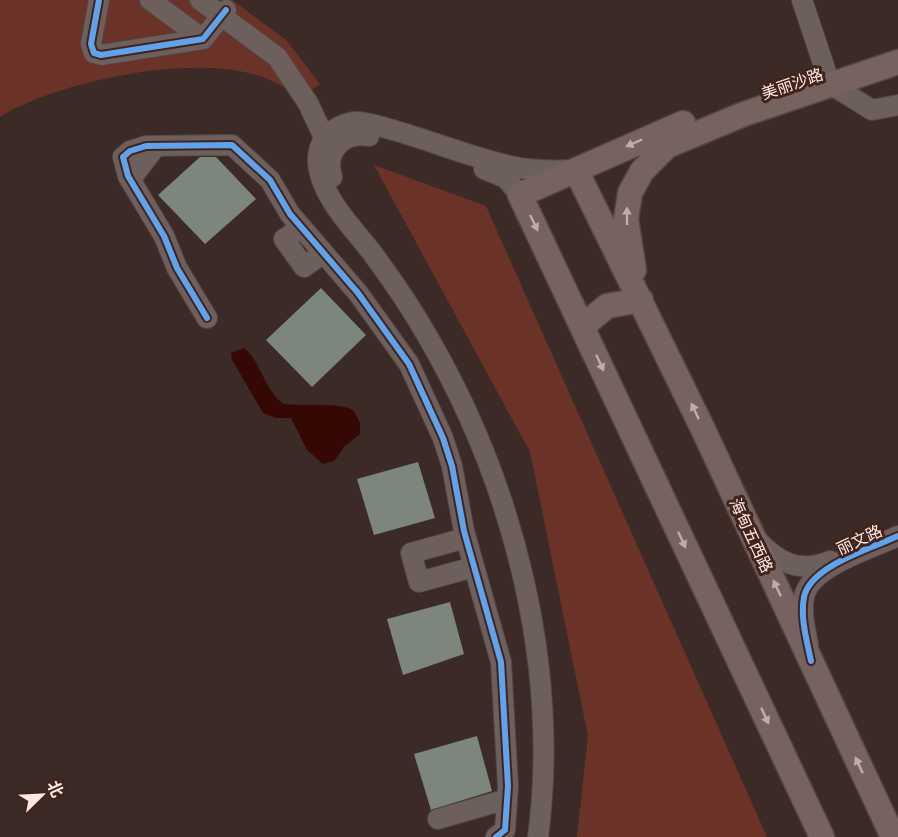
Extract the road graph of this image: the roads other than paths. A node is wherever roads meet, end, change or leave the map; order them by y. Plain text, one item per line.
1 (99, 0) edge
2 (150, 0) edge
3 (200, 0) edge
4 (802, 0) edge
5 (220, 8) edge
6 (203, 39) junction
7 (898, 49) edge
8 (898, 62) edge
9 (827, 77) junction
10 (898, 105) edge
11 (690, 127) junction
12 (331, 142) junction
13 (576, 170) junction
14 (520, 195) junction
15 (390, 272) junction
16 (358, 293) junction
17 (640, 297) junction
18 (207, 318) dead end
19 (579, 318) junction
20 (898, 531) edge
21 (752, 535) junction
22 (898, 536) edge
23 (466, 538) junction
24 (474, 567) junction
25 (811, 661) junction
26 (507, 800) junction
27 (887, 807) edge
28 (438, 819) dead end
29 (496, 837) edge
30 (538, 837) edge
31 (544, 837) edge
32 (822, 837) edge
33 (893, 837) edge

1 - 6 street
2 - 6 street
3 - 5 street
4 - 9 street
5 - 6 street
5 - 12 street
7 - 9 main road, 美丽沙路
8 - 9 main road, 美丽沙路
9 - 10 street
9 - 11 main road, 美丽沙路
11 -> 13 main road
17 -> 11 main road
12 - 13 street
12 - 14 street
12 - 15 street
13 - 14 main road
13 - 17 main road, 海甸五西路
14 -> 19 main road
15 - 16 street
15 - 30 street
15 - 31 street
16 - 18 street
16 - 23 street
17 - 19 main road
21 -> 17 main road, 海甸五西路
19 -> 32 main road
20 - 21 street, 丽文路
25 -> 21 main road, 海甸五西路
22 - 25 street, 丽文路
23 - 24 street
23 - 24 street
24 - 26 street
27 -> 25 main road, 海甸五西路
26 - 28 street
26 - 29 street
27 - 33 main road, 海甸五西路

